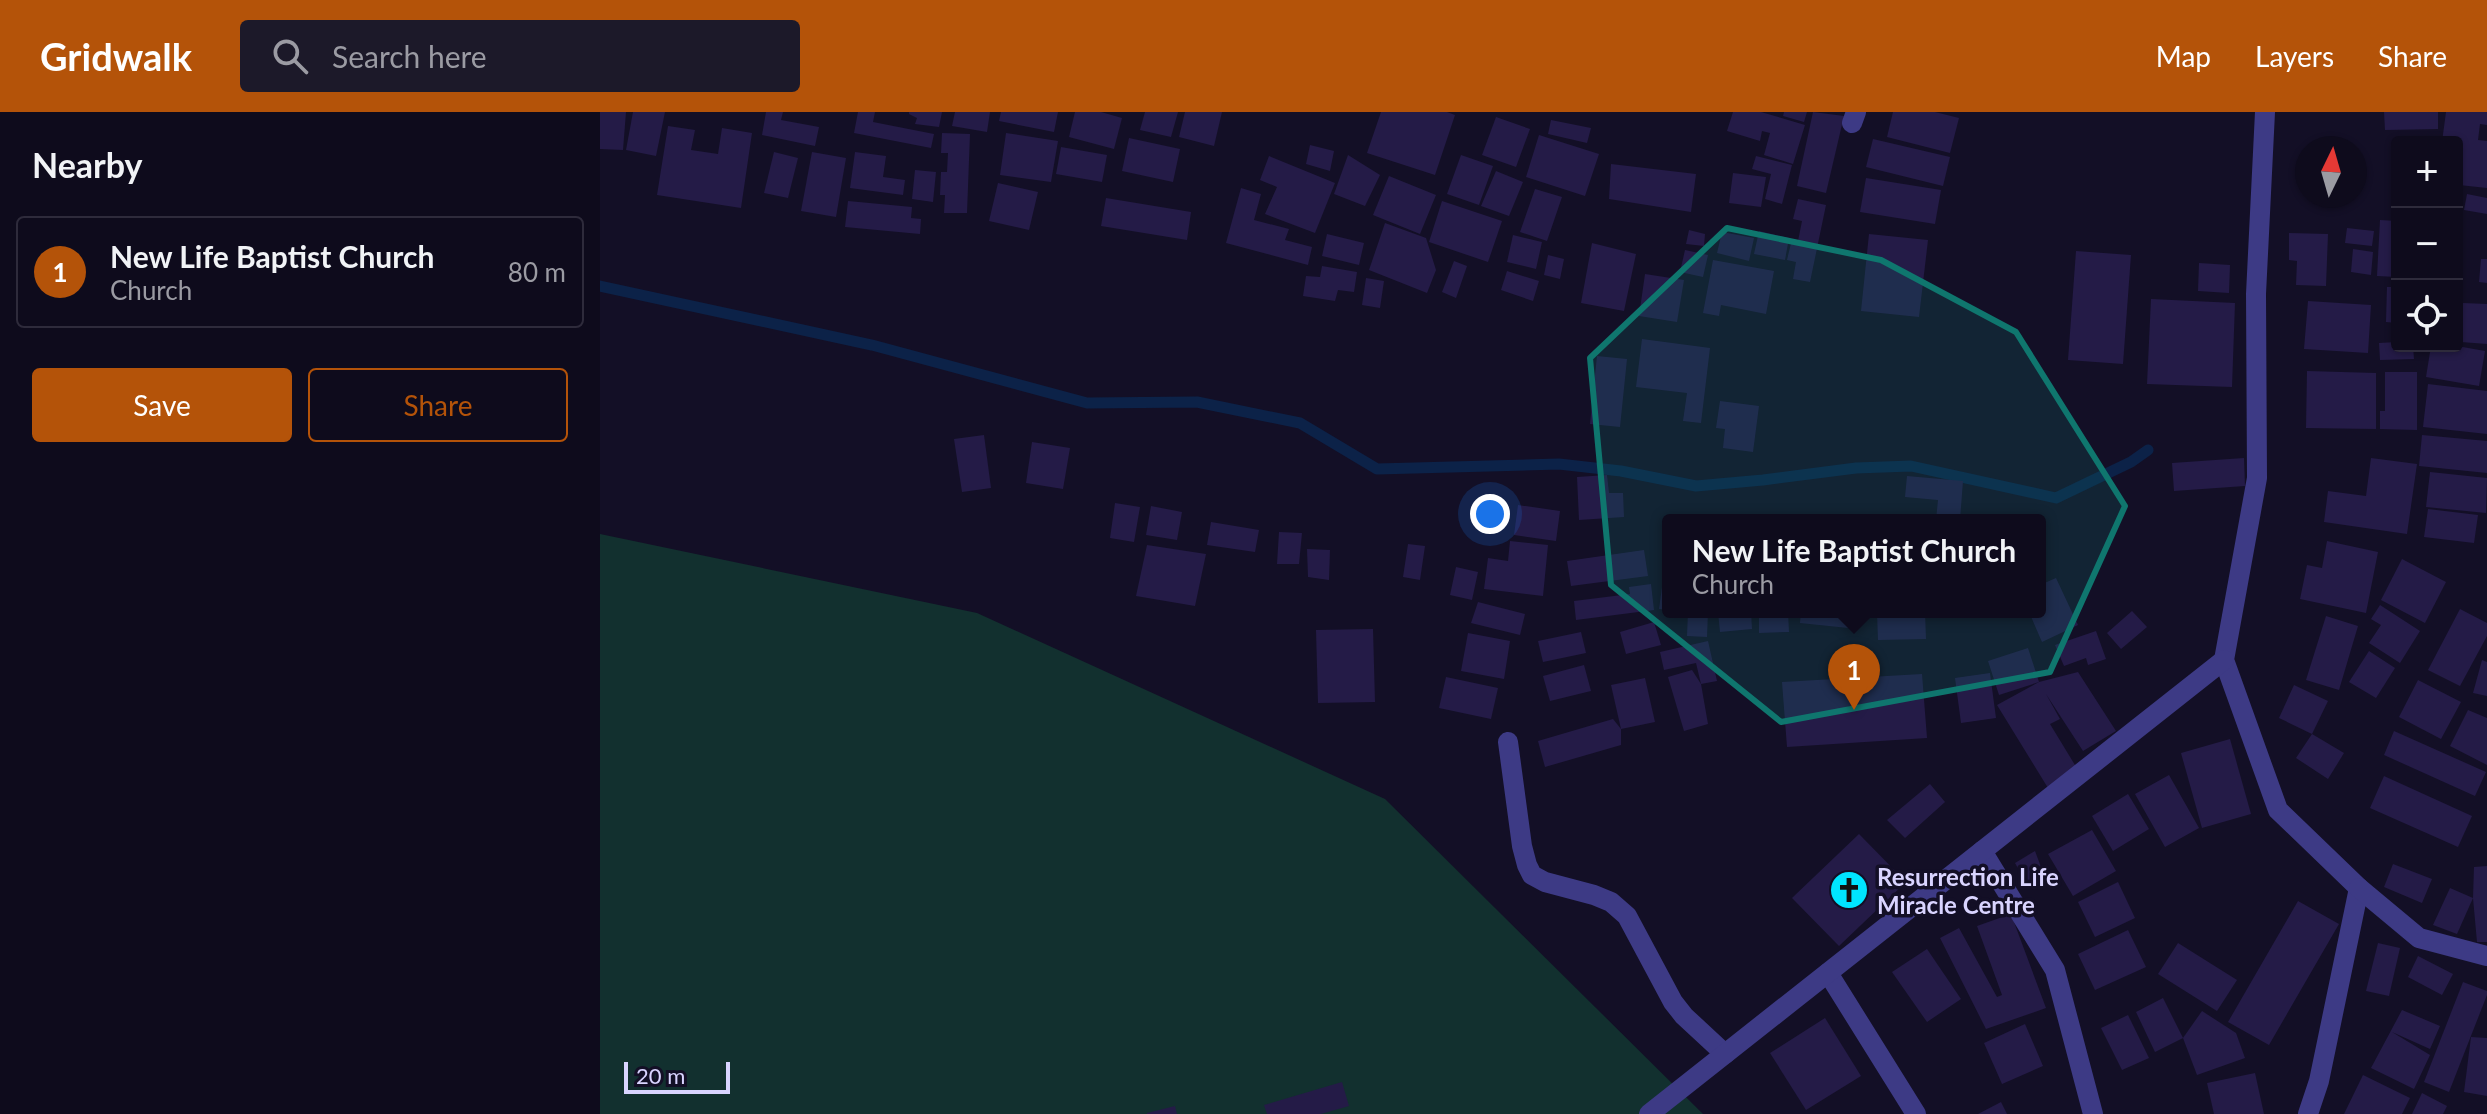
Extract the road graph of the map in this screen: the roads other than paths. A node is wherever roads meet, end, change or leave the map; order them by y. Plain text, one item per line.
1 (2265, 112) edge
2 (2224, 660) junction
3 (1508, 742) dead end
4 (1982, 851) junction
5 (2359, 888) junction
6 (2487, 956) edge
7 (1828, 973) junction
8 (1725, 1054) junction
9 (1649, 1114) edge
10 (1916, 1114) edge
11 (2093, 1114) edge
12 (2308, 1114) edge

1 - 2 street
2 - 4 street
2 - 5 street
3 - 8 street
4 - 7 street
4 - 11 street
5 - 6 street
5 - 12 street
7 - 8 street
7 - 10 street
8 - 9 street

